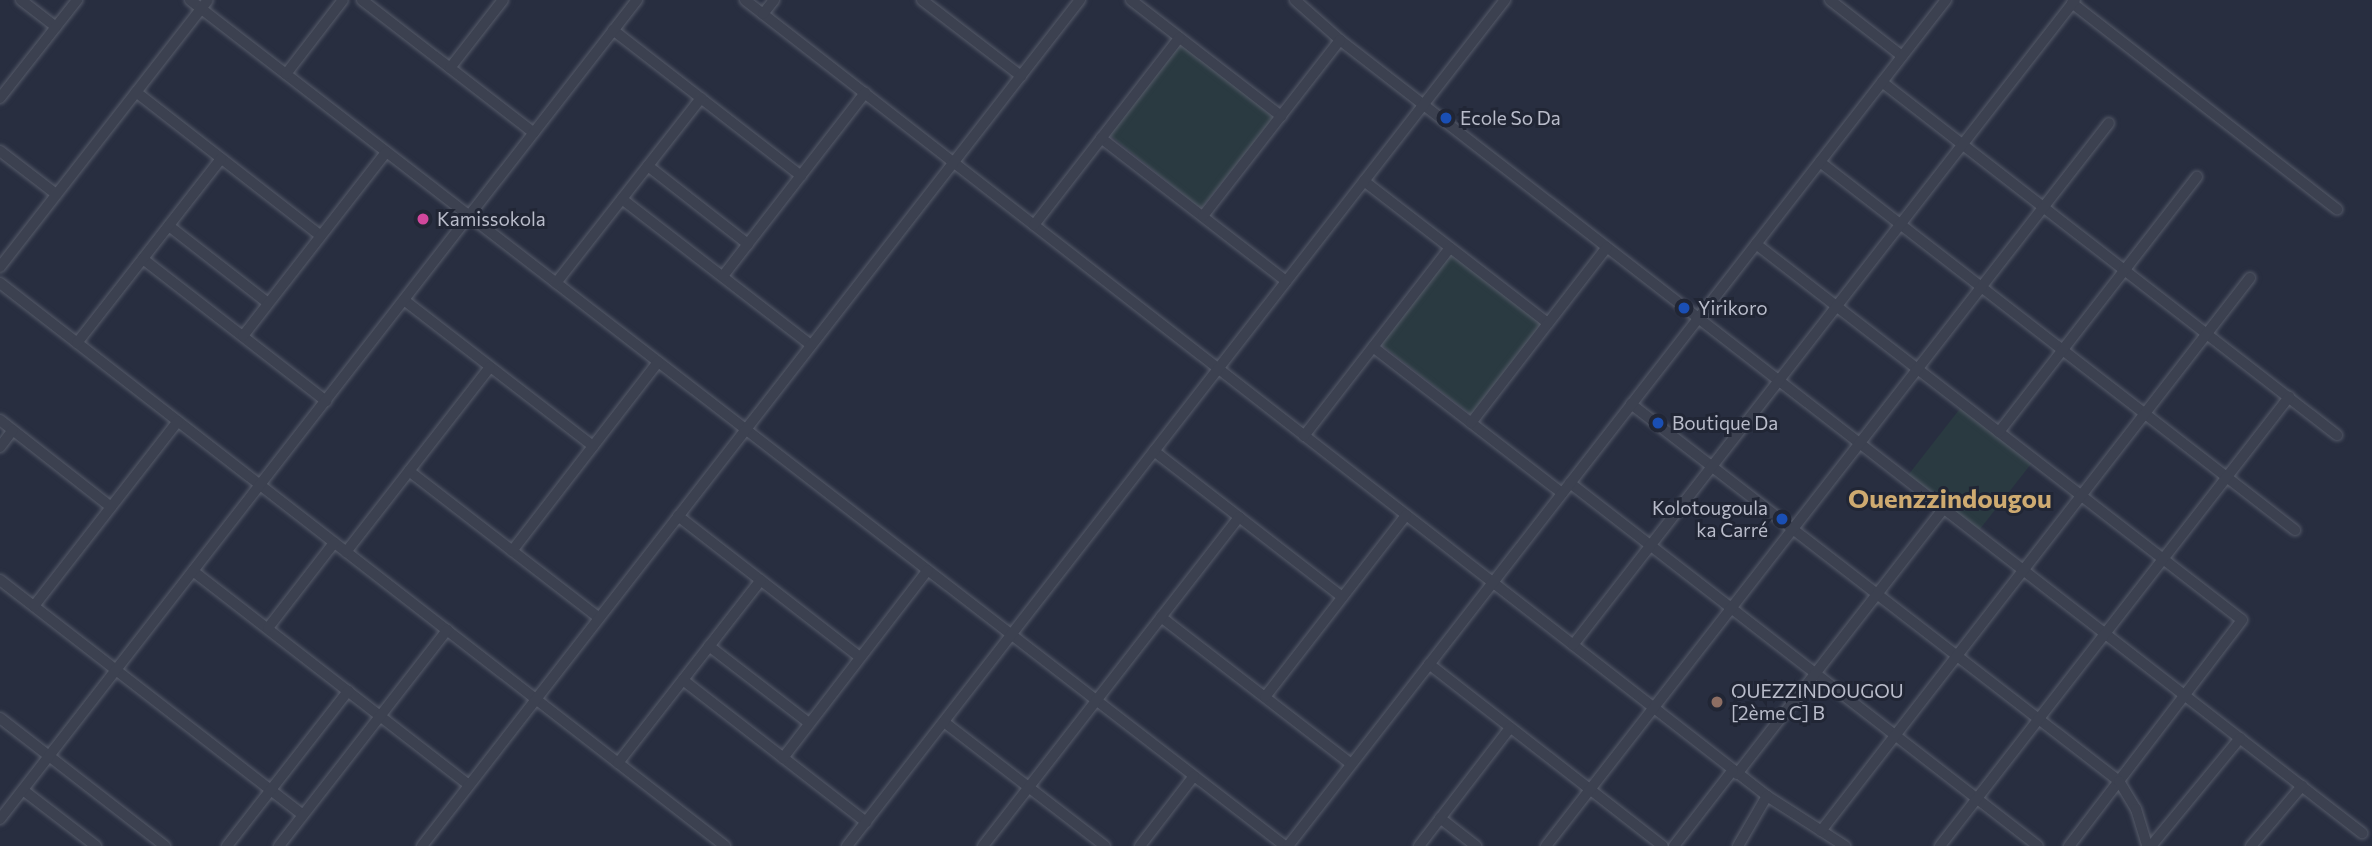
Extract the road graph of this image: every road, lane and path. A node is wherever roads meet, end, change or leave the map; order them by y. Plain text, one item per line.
1 (21, 0) edge
2 (77, 0) edge
3 (190, 0) edge
4 (343, 0) edge
5 (362, 0) edge
6 (503, 0) edge
7 (637, 0) edge
8 (745, 0) edge
9 (774, 0) edge
10 (922, 0) edge
11 (1080, 0) edge
12 (1131, 0) edge
13 (1295, 0) edge
14 (1505, 0) edge
15 (1830, 0) edge
16 (1945, 0) edge
17 (2073, 2) edge
18 (204, 4) edge
19 (936, 4) edge
20 (763, 14) junction
21 (56, 27) junction
22 (613, 30) junction
23 (1179, 38) junction
24 (1340, 40) junction
25 (1902, 56) junction
26 (450, 68) junction
27 (286, 74) junction
28 (1020, 76) junction
29 (1882, 82) junction
30 (136, 92) junction
31 (865, 93) junction
32 (701, 98) junction
33 (0, 99) edge
34 (1424, 105) junction
35 (1281, 116) junction
36 (2109, 123) dead end
37 (534, 133) junction
38 (1101, 138) junction
39 (1963, 144) junction
40 (0, 151) edge
41 (386, 152) junction
42 (221, 159) junction
43 (1819, 162) junction
44 (953, 163) junction
45 (648, 166) junction
46 (801, 176) junction
47 (2197, 177) dead end
48 (1364, 181) junction
49 (56, 194) junction
50 (622, 199) junction
51 (2043, 207) junction
52 (2337, 209) dead end
53 (469, 216) junction
54 (1203, 216) junction
55 (1900, 224) junction
56 (1034, 225) junction
57 (169, 226) junction
58 (321, 236) junction
59 (748, 244) junction
60 (1756, 244) junction
61 (1607, 247) junction
62 (1450, 248) junction
63 (143, 259) junction
64 (0, 267) edge
65 (2124, 270) junction
66 (723, 276) junction
67 (2250, 278) dead end
68 (1286, 281) junction
69 (0, 283) edge
70 (556, 283) junction
71 (1981, 287) junction
72 (404, 300) junction
73 (268, 303) junction
74 (1837, 306) junction
75 (1699, 318) junction
76 (1548, 323) junction
77 (2207, 334) junction
78 (243, 337) junction
79 (78, 344) junction
80 (811, 345) junction
81 (1373, 347) junction
82 (2062, 350) junction
83 (659, 362) junction
84 (490, 367) junction
85 (1218, 369) junction
86 (1917, 369) junction
87 (1779, 380) junction
88 (2289, 397) junction
89 (326, 401) junction
90 (1631, 404) junction
91 (2145, 414) junction
92 (0, 420) edge
93 (178, 421) junction
94 (1471, 422) junction
95 (746, 429) junction
96 (13, 430) junction
97 (1999, 432) junction
98 (2337, 435) dead end
99 (1304, 436) junction
100 (1860, 443) junction
101 (593, 446) junction
102 (0, 447) edge
103 (1154, 451) junction
104 (1712, 467) junction
105 (409, 471) junction
106 (2226, 477) junction
107 (1570, 483) junction
108 (260, 485) junction
109 (1562, 493) junction
110 (2081, 496) junction
111 (111, 507) junction
112 (1944, 508) junction
113 (1406, 515) junction
114 (678, 516) junction
115 (1239, 517) junction
116 (1793, 529) junction
117 (2295, 530) dead end
118 (334, 543) junction
119 (1650, 545) junction
120 (512, 551) junction
121 (346, 552) junction
122 (2163, 559) junction
123 (928, 570) junction
124 (2024, 570) junction
125 (193, 571) junction
126 (0, 580) edge
127 (761, 580) junction
128 (1492, 583) junction
129 (1877, 594) junction
130 (1342, 597) junction
131 (34, 606) junction
132 (1731, 608) junction
133 (1161, 617) junction
134 (599, 618) junction
135 (268, 628) junction
136 (447, 630) junction
137 (2105, 633) junction
138 (1012, 635) junction
139 (1573, 645) junction
140 (709, 646) junction
141 (1957, 656) junction
142 (860, 657) junction
143 (1429, 664) junction
144 (116, 670) junction
145 (1815, 673) junction
146 (683, 680) junction
147 (348, 691) junction
148 (2185, 695) junction
149 (1265, 697) junction
150 (536, 699) junction
151 (1096, 700) junction
152 (1653, 708) junction
153 (380, 716) junction
154 (0, 718) edge
155 (2038, 719) junction
156 (944, 722) junction
157 (809, 723) junction
158 (1510, 728) junction
159 (1895, 735) junction
160 (2241, 738) junction
161 (49, 756) junction
162 (783, 758) junction
163 (618, 763) junction
164 (1351, 764) junction
165 (1735, 772) junction
166 (1194, 776) junction
167 (2119, 781) junction
168 (469, 785) junction
169 (2302, 786) junction
170 (1029, 787) junction
171 (23, 790) junction
172 (271, 790) junction
173 (1590, 790) junction
174 (1767, 796) junction
175 (1976, 799) junction
176 (303, 815) junction
177 (1440, 818) junction
178 (0, 819) edge
179 (866, 822) junction
180 (1821, 831) junction
181 (2362, 832) dead end
182 (719, 844) edge
183 (96, 846) edge
184 (165, 846) edge
185 (227, 846) edge
186 (279, 846) edge
187 (422, 846) edge
188 (847, 846) edge
189 (983, 846) edge
190 (1105, 846) edge
191 (1140, 846) edge
192 (1286, 846) edge
193 (1419, 846) edge
194 (1476, 846) edge
195 (1546, 846) edge
196 (1663, 846) edge
197 (1674, 846) edge
198 (1738, 846) edge
199 (1845, 846) edge
200 (1940, 846) edge
201 (2038, 846) edge
202 (2069, 846) edge
203 (2149, 846) edge
204 (2251, 846) edge

1 - 21 street
2 - 21 street
3 - 18 street
4 - 27 street
5 - 26 street
6 - 26 street
7 - 22 street
8 - 20 street
9 - 20 street
10 - 19 street
11 - 28 street
12 - 23 street
13 - 24 street
14 - 34 street
15 - 25 street
16 - 25 street
17 - 39 street
17 - 52 street
18 - 27 street
18 - 30 street
19 - 28 street
20 - 31 street
21 - 33 street
22 - 32 street
22 - 37 street
23 - 35 street
23 - 38 street
24 - 34 street
24 - 35 street
25 - 29 street
26 - 37 street
27 - 41 street
28 - 44 street
29 - 39 street
29 - 43 street
30 - 42 street
30 - 49 street
31 - 44 street
31 - 46 street
32 - 45 street
32 - 46 street
34 - 48 street
34 - 61 street
35 - 54 street
36 - 51 street
37 - 53 street
38 - 54 street
38 - 56 street
39 - 51 street
39 - 55 street
40 - 49 street
41 - 53 street
41 - 58 street
42 - 57 street
42 - 58 street
43 - 55 street
43 - 60 street
44 - 56 street
44 - 80 street
45 - 50 street
45 - 59 street
46 - 59 street
47 - 65 street
48 - 62 street
48 - 68 street
49 - 64 street
50 - 66 street
50 - 70 street
51 - 65 street
51 - 71 street
53 - 70 street
53 - 72 street
54 - 68 street
55 - 71 street
55 - 74 street
56 - 85 street
57 - 63 street
57 - 73 street
58 - 73 street
59 - 66 street
60 - 74 street
60 - 75 street
61 - 75 street
61 - 76 street
62 - 76 street
62 - 81 street
63 - 78 street
63 - 79 street
65 - 77 street
65 - 82 street
66 - 80 street
67 - 77 street
68 - 85 street
69 - 79 street
70 - 83 street
71 - 82 street
71 - 86 street
72 - 84 street
72 - 89 street
73 - 78 street
74 - 86 street
74 - 87 street
75 - 87 street
75 - 90 street
76 - 94 street
77 - 88 street
77 - 91 street
78 - 89 street
79 - 93 street
80 - 95 street
81 - 94 street
81 - 99 street
82 - 91 street
82 - 97 street
83 - 95 street
83 - 101 street
84 - 101 street
84 - 105 street
85 - 99 street
85 - 103 street
86 - 97 street
86 - 100 street
87 - 100 street
87 - 104 street
88 - 98 street
88 - 106 street
89 - 108 street
90 - 104 street
90 - 107 street
91 - 106 street
91 - 110 street
92 - 96 street
93 - 108 street
93 - 111 street
94 - 109 street
95 - 114 street
95 - 123 street
96 - 102 street
96 - 111 street
97 - 110 street
99 - 113 street
100 - 112 street
100 - 116 street
101 - 120 street
103 - 115 street
103 - 138 street
104 - 116 street
104 - 119 street
105 - 120 street
105 - 121 street
106 - 117 street
106 - 122 street
107 - 109 street
107 - 119 street
108 - 118 street
108 - 125 street
109 - 128 street
110 - 122 street
110 - 124 street
111 - 131 street
112 - 124 street
112 - 129 street
113 - 128 street
113 - 130 street
114 - 127 street
114 - 134 street
115 - 130 street
115 - 133 street
116 - 129 street
116 - 132 street
118 - 121 street
118 - 135 street
119 - 132 street
119 - 139 street
120 - 134 street
121 - 136 street
122 - 137 street
122 - 148 street
123 - 138 street
123 - 142 street
124 - 137 street
124 - 141 street
125 - 135 street
125 - 144 street
126 - 131 street
127 - 140 street
127 - 142 street
128 - 139 street
128 - 143 street
129 - 141 street
129 - 145 street
130 - 149 street
131 - 144 street
132 - 145 street
132 - 152 street
133 - 149 street
133 - 151 street
134 - 150 street
135 - 147 street
136 - 150 street
136 - 153 street
137 - 148 street
137 - 155 street
138 - 151 street
138 - 156 street
139 - 152 street
140 - 146 street
140 - 157 street
141 - 155 street
141 - 159 street
142 - 157 street
143 - 158 street
143 - 164 street
144 - 161 street
144 - 172 street
145 - 159 street
145 - 165 street
146 - 162 street
146 - 163 street
147 - 153 street
147 - 172 street
148 - 160 street
148 - 167 street
149 - 164 street
150 - 163 street
150 - 168 street
151 - 166 street
151 - 170 street
152 - 165 street
152 - 173 street
153 - 168 street
153 - 176 street
154 - 161 street
155 - 167 street
155 - 175 street
156 - 170 street
156 - 179 street
157 - 162 street
158 - 173 street
158 - 177 street
159 - 175 street
159 - 180 street
160 - 169 street
160 - 203 street
161 - 171 street
161 - 184 street
162 - 179 street
163 - 182 street
164 - 192 street
165 - 174 street
165 - 197 street
166 - 191 street
166 - 192 street
167 - 202 street
167 - 203 street
168 - 187 street
169 - 181 street
169 - 204 street
170 - 189 street
170 - 190 street
171 - 178 street
171 - 183 street
172 - 176 street
172 - 185 street
173 - 195 street
173 - 196 street
174 - 180 street
174 - 198 street
175 - 200 street
175 - 201 street
176 - 186 street
177 - 193 street
177 - 194 street
179 - 188 street
180 - 199 street

